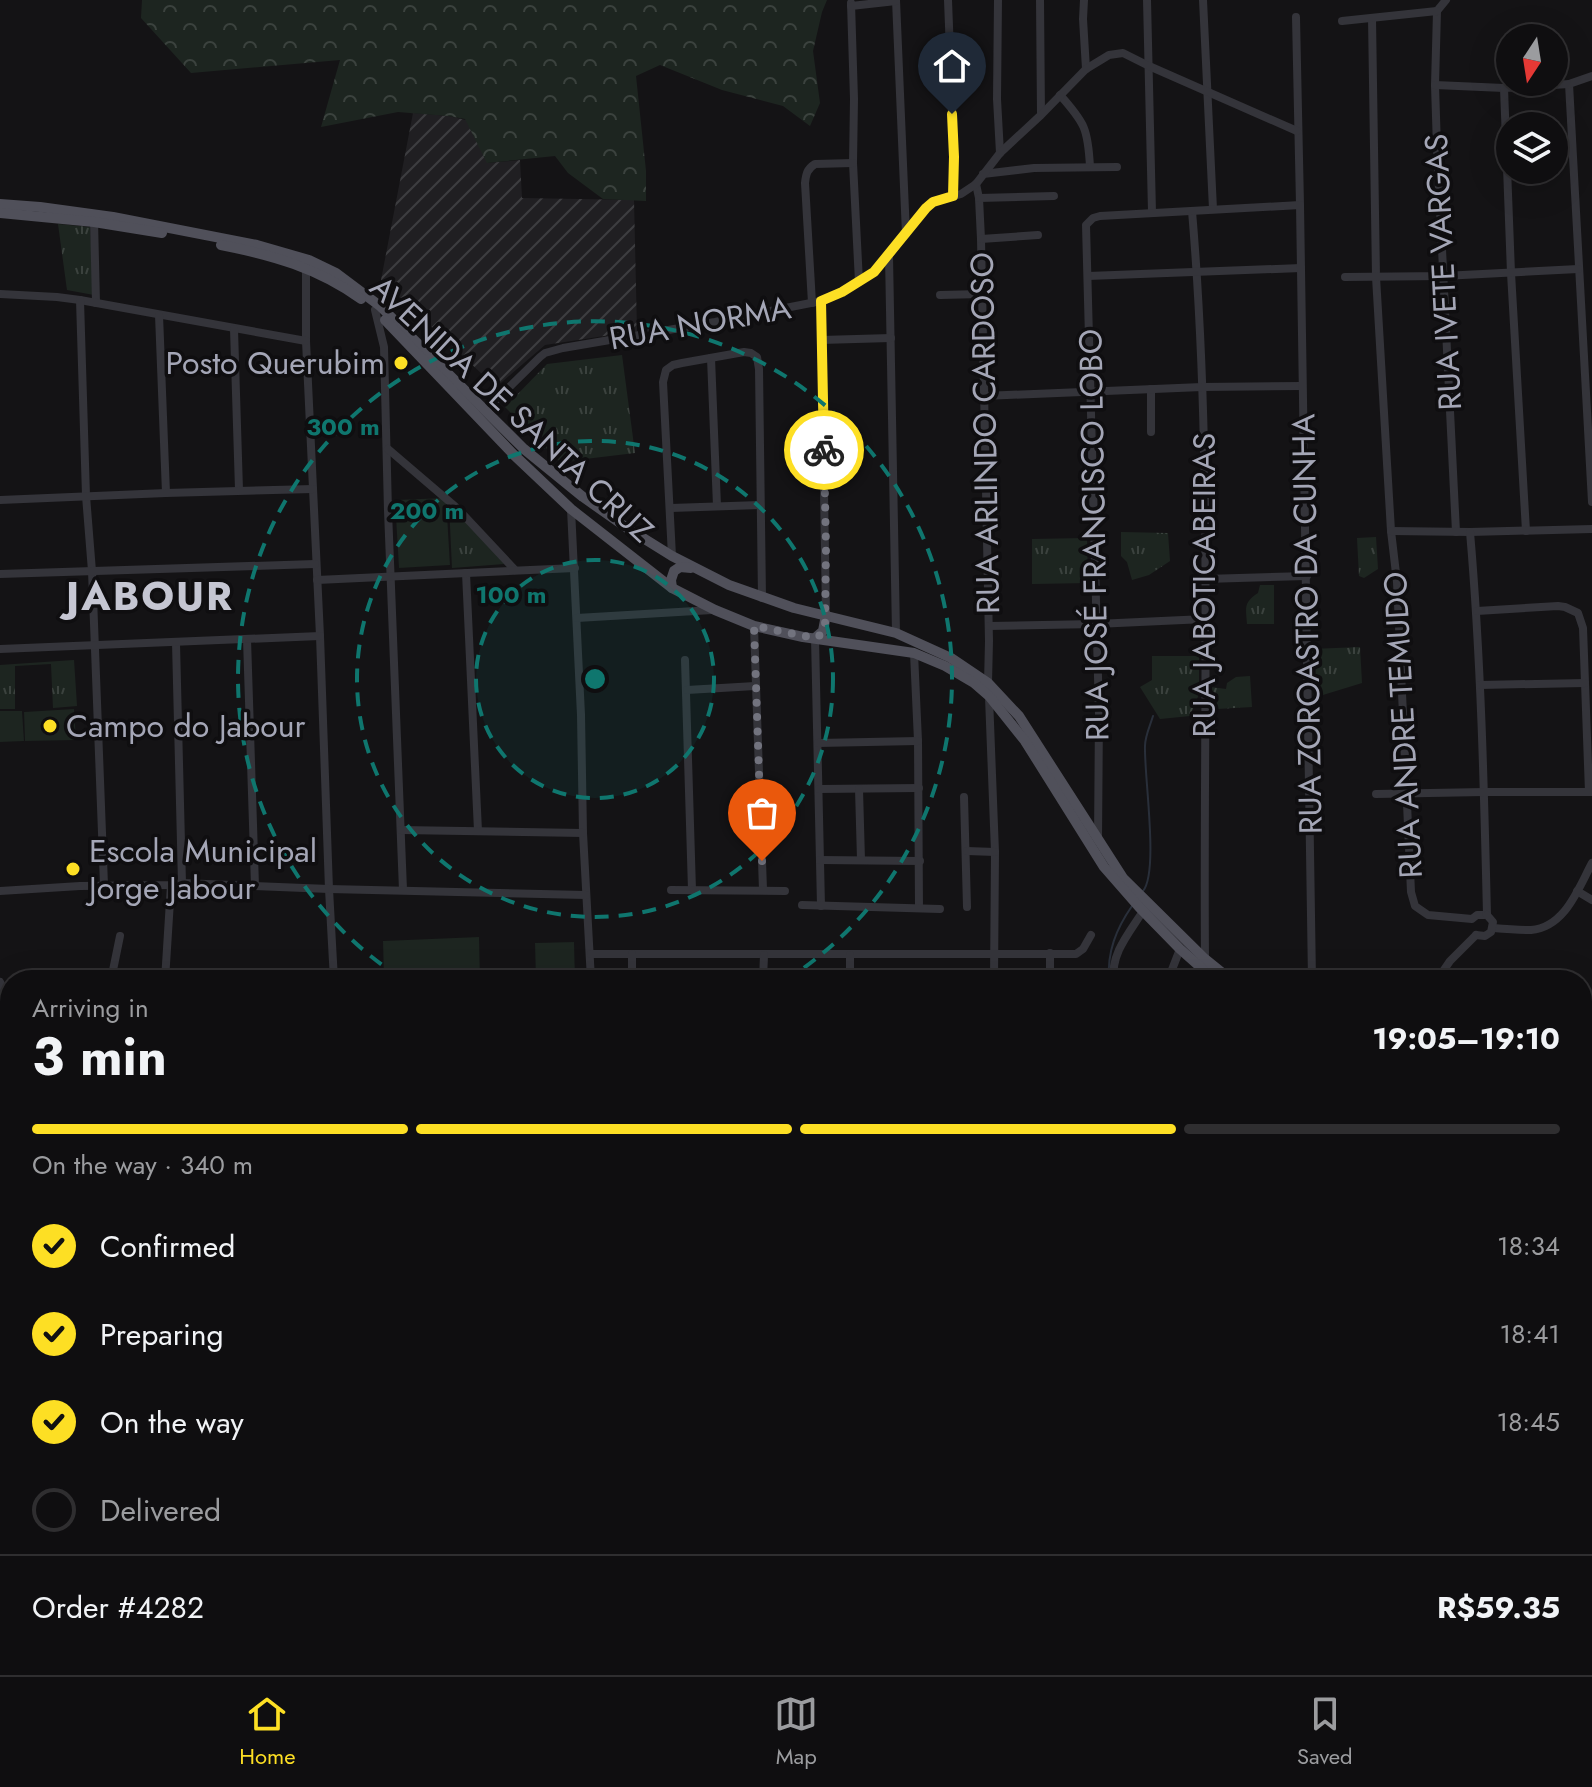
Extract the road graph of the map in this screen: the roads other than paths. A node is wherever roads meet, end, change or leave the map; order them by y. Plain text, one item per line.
1 (896, 0) edge
2 (948, 0) edge
3 (998, 0) edge
4 (1040, 0) edge
5 (1084, 0) edge
6 (1147, 0) edge
7 (1203, 0) edge
8 (1446, 0) edge
9 (1437, 11) junction
10 (1296, 17) dead end
11 (1372, 18) junction
12 (1342, 21) dead end
13 (1149, 66) junction
14 (1086, 69) junction
15 (1592, 76) edge
16 (1569, 84) joint
17 (1435, 85) junction
18 (1496, 88) edge
19 (1207, 92) junction
20 (1060, 95) junction
21 (1504, 96) edge
22 (1041, 115) junction
23 (1297, 131) junction
24 (1000, 153) junction
25 (853, 163) junction
26 (1090, 167) junction
27 (1117, 167) dead end
28 (983, 174) junction
29 (976, 184) junction
30 (953, 196) junction
31 (1054, 196) dead end
32 (979, 198) junction
33 (1300, 205) junction
34 (1, 206) edge
35 (1213, 209) junction
36 (1192, 211) junction
37 (1152, 212) junction
38 (94, 218) junction
39 (906, 234) junction
40 (1038, 235) dead end
41 (981, 239) junction
42 (889, 255) junction
43 (306, 268) junction
44 (1301, 268) junction
45 (1578, 269) junction
46 (1197, 272) junction
47 (1511, 273) junction
48 (1088, 276) junction
49 (1443, 276) junction
50 (1345, 277) dead end
51 (1376, 277) junction
52 (859, 282) junction
53 (0, 294) edge
54 (982, 294) junction
55 (940, 295) dead end
56 (80, 300) junction
57 (816, 302) junction
58 (96, 303) junction
59 (375, 310) junction
60 (159, 315) junction
61 (234, 329) junction
62 (891, 338) junction
63 (821, 340) junction
64 (306, 341) junction
65 (406, 341) junction
66 (384, 347) junction
67 (711, 358) junction
68 (1302, 386) junction
69 (1202, 387) junction
70 (1151, 389) junction
71 (1092, 391) junction
72 (984, 396) junction
73 (485, 411) junction
74 (1151, 432) dead end
75 (388, 449) junction
76 (313, 489) junction
77 (239, 490) junction
78 (166, 493) junction
79 (86, 496) junction
80 (0, 500) edge
81 (1592, 502) edge
82 (760, 505) junction
83 (717, 506) junction
84 (671, 508) junction
85 (571, 509) junction
86 (1592, 529) edge
87 (1391, 531) junction
88 (1526, 531) junction
89 (1456, 532) junction
90 (1470, 532) junction
91 (672, 556) junction
92 (315, 564) junction
93 (575, 568) junction
94 (697, 568) junction
95 (515, 570) junction
96 (92, 571) junction
97 (466, 573) junction
98 (0, 574) edge
99 (391, 576) junction
100 (1307, 576) junction
101 (1205, 579) junction
102 (317, 580) junction
103 (672, 588) junction
104 (762, 598) junction
105 (715, 610) junction
106 (1477, 611) junction
107 (826, 615) junction
108 (577, 618) junction
109 (1205, 619) junction
110 (1096, 624) junction
111 (754, 626) junction
112 (989, 626) junction
113 (896, 633) junction
114 (320, 636) junction
115 (815, 638) junction
116 (247, 639) junction
117 (176, 643) junction
118 (95, 646) junction
119 (0, 649) edge
120 (914, 653) junction
121 (685, 660) dead end
122 (988, 683) junction
123 (1585, 683) junction
124 (1480, 685) junction
125 (755, 686) junction
126 (687, 690) junction
127 (989, 696) junction
128 (918, 741) junction
129 (818, 743) junction
130 (919, 788) junction
131 (819, 789) junction
132 (859, 789) junction
133 (1484, 792) junction
134 (1590, 792) edge
135 (1408, 793) junction
136 (1376, 794) dead end
137 (964, 797) dead end
138 (401, 830) junction
139 (478, 831) junction
140 (583, 833) junction
141 (1098, 841) junction
142 (967, 851) junction
143 (995, 852) junction
144 (820, 860) junction
145 (861, 860) junction
146 (920, 861) junction
147 (1592, 863) edge
148 (182, 883) junction
149 (104, 885) junction
150 (171, 885) junction
151 (255, 886) junction
152 (329, 889) junction
153 (403, 890) junction
154 (671, 890) dead end
155 (692, 890) junction
156 (763, 890) junction
157 (0, 891) edge
158 (785, 891) dead end
159 (1577, 891) junction
160 (1131, 892) junction
161 (586, 895) junction
162 (1592, 900) edge
163 (802, 905) dead end
164 (821, 906) junction
165 (1142, 906) junction
166 (967, 907) dead end
167 (919, 908) junction
168 (940, 909) dead end
169 (1487, 915) junction
170 (1472, 919) junction
171 (1493, 928) junction
172 (1091, 935) dead end
173 (1476, 935) junction
174 (120, 936) dead end
175 (1180, 949) junction
176 (994, 953) junction
177 (1050, 953) junction
178 (591, 954) junction
179 (632, 954) junction
180 (764, 955) junction
181 (850, 955) junction
182 (1205, 959) junction
183 (113, 970) edge
184 (166, 970) edge
185 (333, 970) edge
186 (591, 970) edge
187 (632, 970) edge
188 (763, 970) edge
189 (850, 970) edge
190 (994, 970) edge
191 (1050, 970) edge
192 (1113, 970) edge
193 (1172, 970) edge
194 (1204, 970) edge
195 (1219, 970) edge
196 (1312, 970) edge
197 (1444, 970) edge

1 - 25 street
1 - 39 street
2 - 30 street
3 - 24 street
4 - 22 street
5 - 14 street
6 - 13 street
7 - 19 street
8 - 9 street
9 - 11 street
9 - 17 street, RUA IVETE VARGAS
10 - 23 street, RUA ZOROASTRO DA CUNHA
11 - 12 street
11 - 51 street, RUA ANDRE TEMUDO
13 - 14 street, RUA NORMA
13 - 19 street, RUA NORMA
13 - 37 street
14 - 20 street, RUA NORMA
15 - 16 street
16 - 45 street
17 - 18 street
17 - 49 street, RUA IVETE VARGAS
19 - 23 street, RUA NORMA
19 - 35 street
20 - 22 street, RUA NORMA
20 - 26 street
21 - 47 street
22 - 24 street, RUA NORMA
23 - 33 street, RUA ZOROASTRO DA CUNHA
24 - 28 street, RUA NORMA
25 - 52 street
25 - 57 street
26 - 27 street
26 - 28 street
28 - 29 street, RUA NORMA
29 - 30 street, RUA NORMA
29 - 32 street, RUA ARLINDO CARDOSO
30 - 39 street, RUA NORMA
31 - 32 street
32 - 41 street, RUA ARLINDO CARDOSO
33 - 35 street
33 - 44 street, RUA ZOROASTRO DA CUNHA
34 - 38 main road, AVENIDA DE SANTA CRUZ
35 - 36 street
36 - 37 street
36 - 46 street, RUA JABOTICABEIRAS
37 - 48 street, RUA JOSÉ FRANCISCO LOBO
38 - 43 main road, AVENIDA DE SANTA CRUZ
38 - 58 street
38 - 73 main road, AVENIDA DE SANTA CRUZ
39 - 42 street, RUA NORMA
40 - 41 street
41 - 54 street, RUA ARLINDO CARDOSO
42 - 52 street, RUA NORMA
42 - 62 street
43 - 59 main road, AVENIDA DE SANTA CRUZ
43 - 64 street
44 - 46 street
44 - 68 street, RUA ZOROASTRO DA CUNHA
45 - 47 street
45 - 81 street
46 - 48 street
46 - 69 street, RUA JABOTICABEIRAS
47 - 49 street
47 - 88 street
48 - 71 street, RUA JOSÉ FRANCISCO LOBO
49 - 51 street
49 - 89 street, RUA IVETE VARGAS
50 - 51 street
51 - 87 street, RUA ANDRE TEMUDO
52 - 57 street, RUA NORMA
53 - 56 street
54 - 55 street
54 - 72 street, RUA ARLINDO CARDOSO
56 - 58 street
56 - 79 street
57 - 63 street
57 - 73 street, RUA NORMA
58 - 60 street
59 - 65 main road, AVENIDA DE SANTA CRUZ
59 - 66 street
60 - 61 street
60 - 78 street
61 - 64 street
61 - 77 street
62 - 63 street
62 - 113 street
63 - 107 street
64 - 76 street
65 - 66 street
65 - 85 main road, AVENIDA DE SANTA CRUZ
66 - 75 street
67 - 82 street
67 - 83 street
67 - 84 street
68 - 69 street
68 - 100 street, RUA ZOROASTRO DA CUNHA
69 - 70 street
69 - 101 street, RUA JABOTICABEIRAS
70 - 71 street
70 - 74 street
71 - 72 street
71 - 110 street, RUA JOSÉ FRANCISCO LOBO
72 - 112 street, RUA ARLINDO CARDOSO
73 - 91 main road, AVENIDA DE SANTA CRUZ
75 - 95 street
75 - 99 street
76 - 77 street
76 - 92 street
77 - 78 street
78 - 79 street
79 - 80 street
79 - 96 street
82 - 83 street
82 - 104 street
83 - 84 street
84 - 91 street
85 - 93 street
85 - 103 main road, AVENIDA DE SANTA CRUZ
86 - 88 street
87 - 89 street
87 - 135 street, RUA ANDRE TEMUDO
88 - 90 street
89 - 90 street
90 - 106 street
91 - 94 main road, AVENIDA DE SANTA CRUZ
92 - 96 street
92 - 102 street
93 - 95 street
93 - 108 street
94 - 103 main road
94 - 104 main road, AVENIDA DE SANTA CRUZ
95 - 97 street
96 - 98 street
96 - 118 street
97 - 99 street
97 - 139 street
99 - 102 street
99 - 138 street
100 - 101 street
100 - 196 street, RUA ZOROASTRO DA CUNHA
101 - 109 street, RUA JABOTICABEIRAS
102 - 114 street
103 - 105 main road, AVENIDA DE SANTA CRUZ
104 - 107 main road, AVENIDA DE SANTA CRUZ
105 - 108 street
105 - 111 main road, AVENIDA DE SANTA CRUZ
106 - 123 street
106 - 124 street
107 - 113 main road, AVENIDA DE SANTA CRUZ
107 - 115 main road
108 - 140 street
109 - 110 street
109 - 182 street, RUA JABOTICABEIRAS
110 - 112 street
110 - 141 street, RUA JOSÉ FRANCISCO LOBO
111 - 115 main road, AVENIDA DE SANTA CRUZ
111 - 125 street
112 - 122 street, RUA ARLINDO CARDOSO
113 - 122 main road, AVENIDA DE SANTA CRUZ
114 - 116 street
114 - 152 street
115 - 120 main road, AVENIDA DE SANTA CRUZ
115 - 129 street
116 - 117 street
116 - 151 street
117 - 118 street
117 - 148 street
118 - 119 street
118 - 149 street
120 - 127 main road, AVENIDA DE SANTA CRUZ
120 - 128 street
121 - 126 street
122 - 141 main road, AVENIDA DE SANTA CRUZ
123 - 124 street
123 - 134 street
124 - 133 street
125 - 126 street
125 - 156 street
126 - 155 street
127 - 143 street
127 - 160 main road, AVENIDA DE SANTA CRUZ
128 - 129 street
128 - 130 street
129 - 131 street
130 - 132 street
130 - 146 street
131 - 132 street
131 - 144 street
132 - 145 street
133 - 134 street
133 - 135 street
133 - 169 street
135 - 136 street
135 - 170 street, RUA ANDRE TEMUDO
137 - 142 street
138 - 139 street
138 - 153 street
139 - 140 street
140 - 161 street
141 - 160 main road, AVENIDA DE SANTA CRUZ
142 - 143 street
142 - 166 street
143 - 176 street
144 - 145 street
144 - 164 street
145 - 146 street
146 - 167 street
147 - 159 street
148 - 150 street
148 - 151 street
149 - 150 street
149 - 157 street
150 - 184 street
151 - 152 street
152 - 153 street
152 - 185 street
153 - 161 street
154 - 155 street
155 - 156 street
156 - 158 street
159 - 162 street
159 - 171 street
160 - 165 main road, AVENIDA DE SANTA CRUZ
161 - 178 street
163 - 164 street
164 - 167 street
165 - 175 main road, AVENIDA DE SANTA CRUZ
165 - 182 main road, AVENIDA DE SANTA CRUZ
165 - 192 street
167 - 168 street
169 - 170 street
169 - 171 street
170 - 173 street
171 - 173 street
172 - 177 street
173 - 197 street
174 - 183 street
175 - 193 street
175 - 194 main road, AVENIDA DE SANTA CRUZ
176 - 177 street
176 - 181 street
176 - 190 street
177 - 191 street
178 - 179 street
178 - 186 street
179 - 180 street
179 - 187 street
180 - 181 street
180 - 188 street
181 - 189 street
182 - 195 main road, AVENIDA DE SANTA CRUZ

